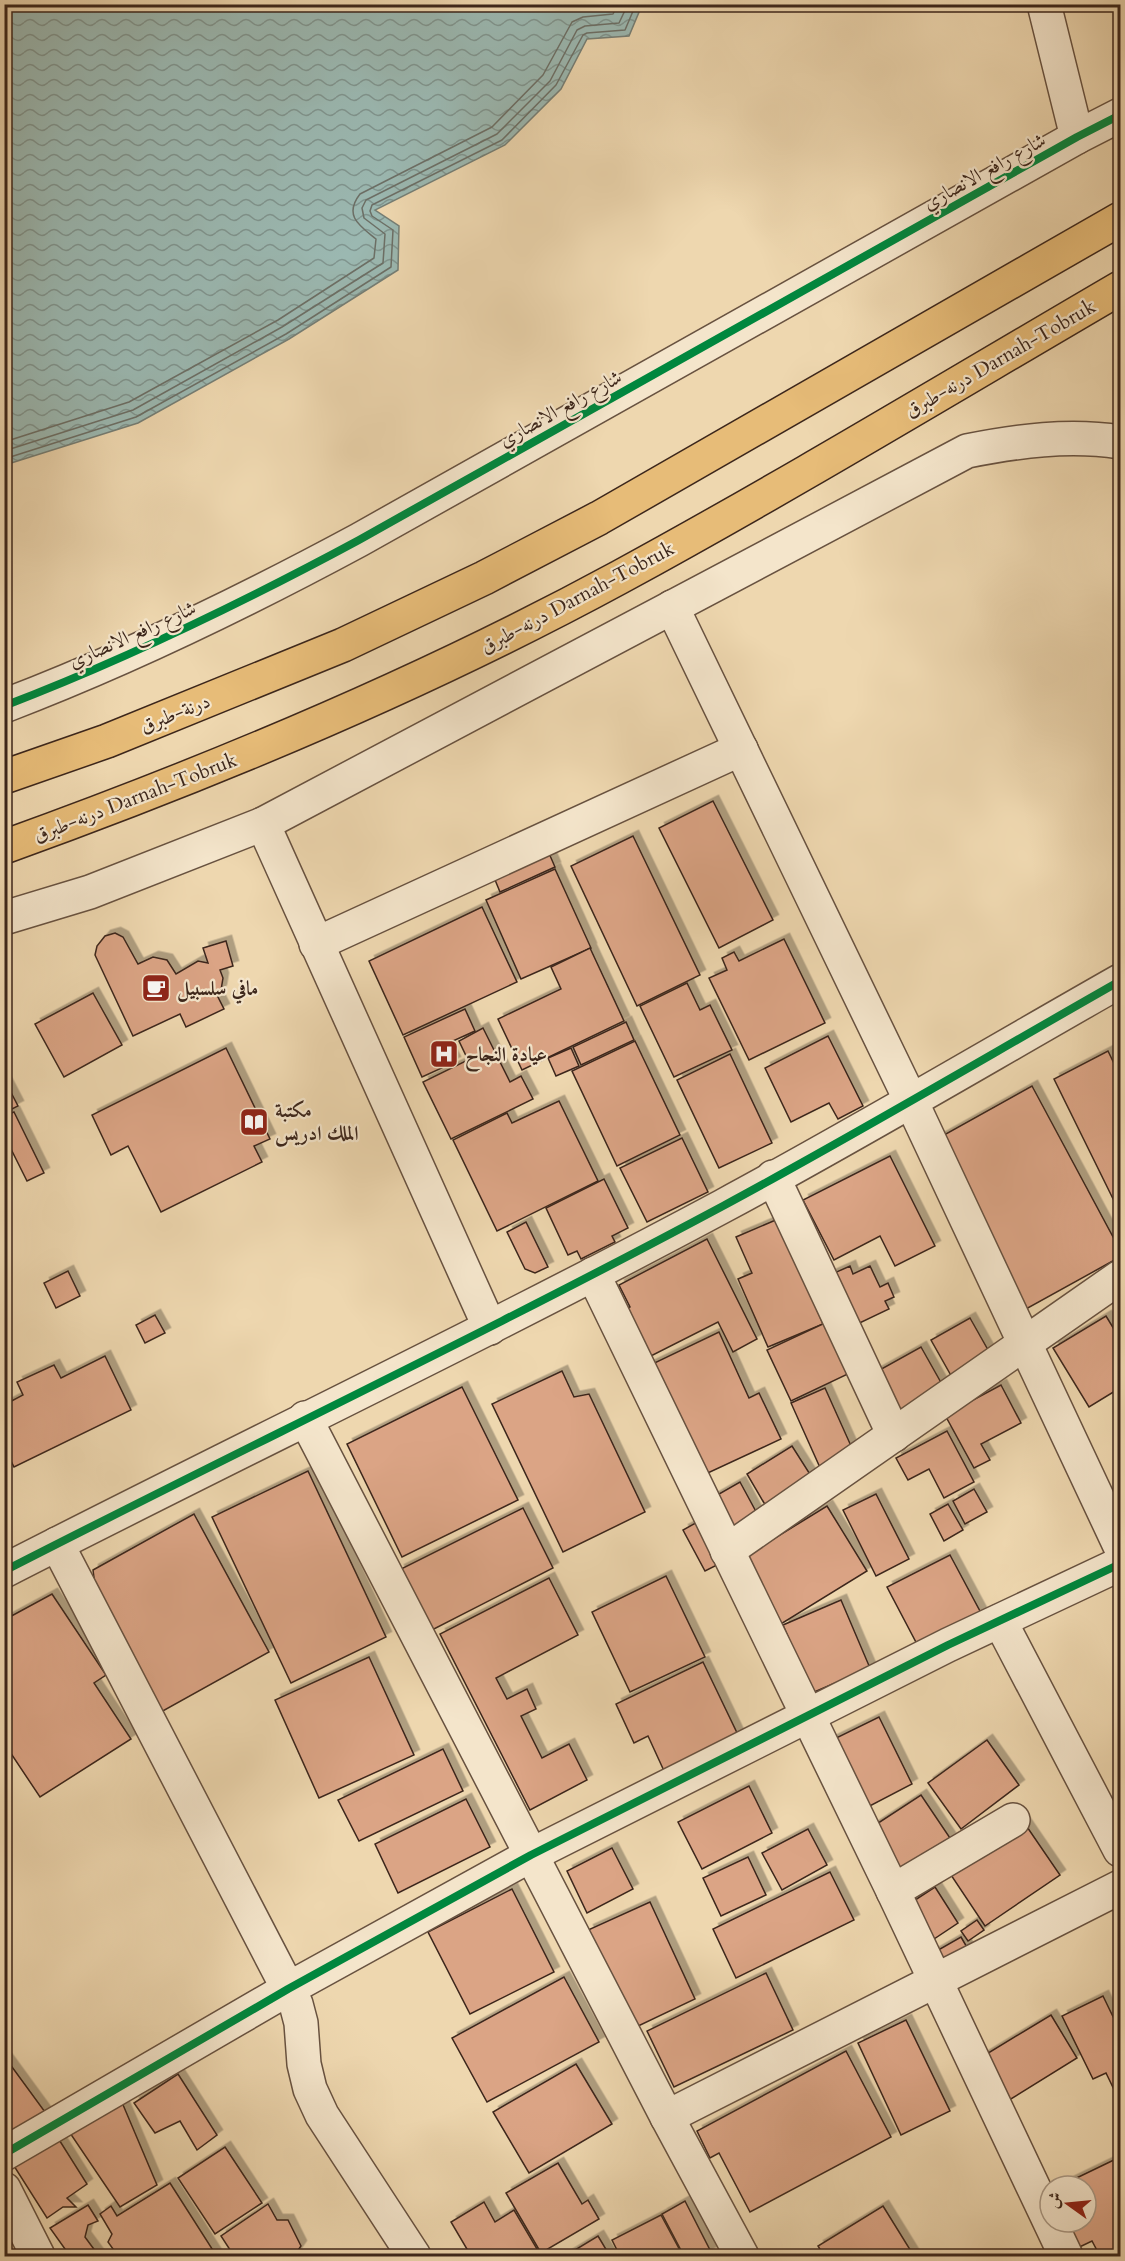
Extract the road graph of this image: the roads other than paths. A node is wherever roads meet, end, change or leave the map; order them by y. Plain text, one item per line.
1 (1044, 4) edge
2 (1120, 115) edge
3 (1077, 137) junction
4 (1120, 219) edge
5 (1120, 288) edge
6 (1120, 419) edge
7 (1060, 438) junction
8 (1120, 442) edge
9 (672, 607) junction
10 (4, 706) edge
11 (741, 749) junction
12 (4, 777) edge
13 (263, 824) junction
14 (4, 847) edge
15 (4, 918) edge
16 (316, 944) junction
17 (1120, 981) edge
18 (910, 1101) junction
19 (773, 1177) junction
20 (593, 1274) junction
21 (1120, 1277) edge
22 (490, 1328) junction
23 (1025, 1344) junction
24 (305, 1418) junction
25 (894, 1435) junction
26 (57, 1544) junction
27 (1120, 1546) edge
28 (728, 1551) junction
29 (1120, 1564) edge
30 (4, 1570) edge
31 (1000, 1621) junction
32 (807, 1716) junction
33 (1013, 1820) dead end
34 (1120, 1850) edge
35 (531, 1855) junction
36 (1120, 1887) edge
37 (892, 1891) junction
38 (936, 1980) junction
39 (288, 1989) junction
40 (667, 2117) junction
41 (4, 2154) edge
42 (4, 2189) edge
43 (38, 2256) edge
44 (414, 2256) edge
45 (742, 2256) edge
46 (1066, 2256) edge

1 - 3 street
2 - 3 street, شارع رافع الانصاري
3 - 10 street, شارع رافع الانصاري
4 - 12 highway, درنة-طبرق
5 - 14 highway, درنه-طبرق Darnah-Tobruk
6 - 7 street
7 - 8 street
7 - 9 street
9 - 11 street
9 - 13 street
11 - 16 street
11 - 18 street
13 - 15 street
13 - 16 street
16 - 22 street
17 - 18 street
18 - 19 street
18 - 23 street
19 - 20 street
19 - 25 street
20 - 22 street
20 - 28 street
21 - 23 street
22 - 24 street
23 - 25 street
23 - 27 street
24 - 26 street
24 - 35 street
25 - 28 street
26 - 30 street
26 - 39 street
28 - 32 street
29 - 31 street
31 - 32 street
31 - 34 street
32 - 35 street
32 - 37 street
33 - 37 street
35 - 39 street
35 - 40 street
36 - 38 street
37 - 38 street
38 - 40 street
38 - 46 street
39 - 41 street
39 - 44 street
40 - 45 street
42 - 43 street

